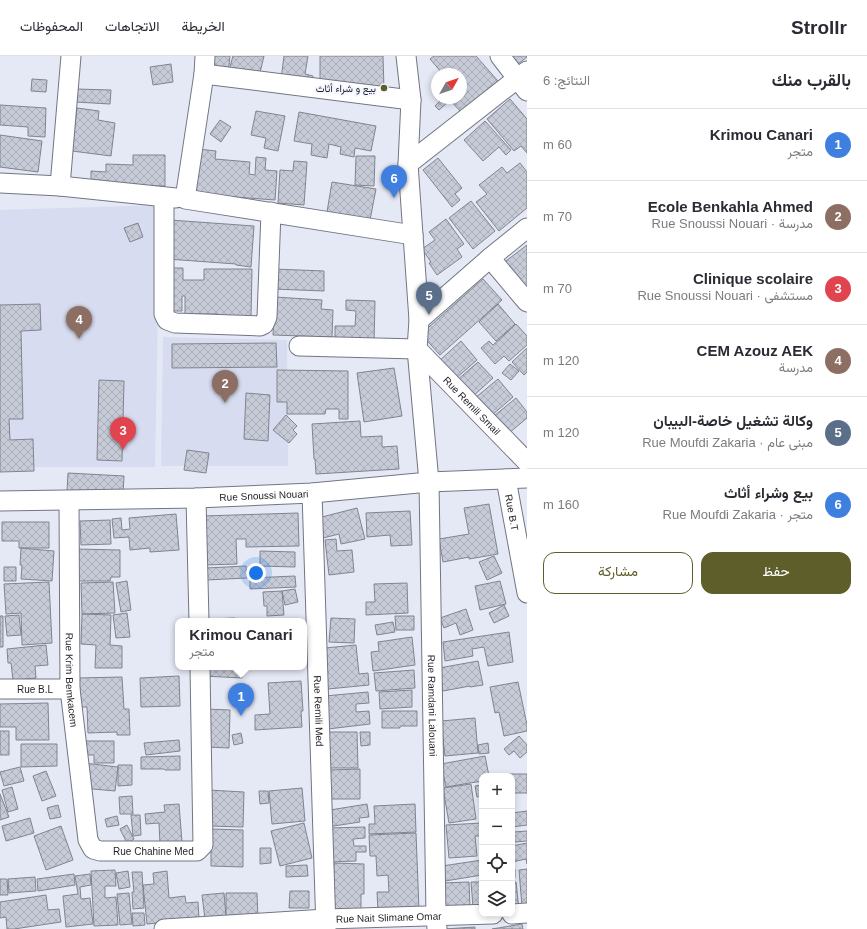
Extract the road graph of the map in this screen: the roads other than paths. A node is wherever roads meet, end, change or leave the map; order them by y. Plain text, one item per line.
1 (71, 56) edge
2 (406, 56) edge
3 (500, 56) edge
4 (205, 65) edge
5 (524, 80) edge
6 (411, 100) junction
7 (408, 164) junction
8 (0, 183) edge
9 (60, 186) junction
10 (164, 197) junction
11 (185, 199) junction
12 (271, 212) junction
13 (527, 228) edge
14 (413, 234) junction
15 (490, 258) junction
16 (527, 302) edge
17 (419, 320) junction
18 (299, 346) dead end
19 (417, 349) junction
20 (527, 462) edge
21 (527, 478) edge
22 (506, 479) junction
23 (429, 482) junction
24 (312, 493) junction
25 (196, 498) junction
26 (0, 501) edge
27 (69, 501) junction
28 (527, 593) edge
29 (199, 618) edge
30 (200, 670) edge
31 (0, 689) edge
32 (70, 689) junction
33 (100, 851) joint
34 (527, 913) edge
35 (515, 914) edge
36 (479, 916) edge
37 (437, 922) edge
38 (326, 924) edge
39 (164, 929) edge

1 - 9 street
2 - 6 street, Rue Ramdani Lalouani
3 - 5 street
4 - 6 street
4 - 11 street
5 - 7 street
6 - 7 street, Rue Ramdani Lalouani
7 - 14 street, Rue Ramdani Lalouani
8 - 9 street
9 - 10 street
10 - 11 street
10 - 12 street
11 - 12 street
12 - 14 street
13 - 15 street
14 - 17 street, Rue Ramdani Lalouani
15 - 16 street
15 - 17 street
17 - 19 street, Rue Ramdani Lalouani
18 - 19 street
19 - 20 street, Rue Remili Smail
19 - 23 street, Rue Ramdani Lalouani
21 - 22 street, Rue Snoussi Nouari
22 - 23 street, Rue Snoussi Nouari
22 - 28 street, Rue B.T
23 - 24 street, Rue Snoussi Nouari
23 - 37 street, Rue Ramdani Lalouani
24 - 25 street, Rue Snoussi Nouari
24 - 38 street, Rue Remili Med
25 - 27 street, Rue Snoussi Nouari
25 - 29 street
26 - 27 street, Rue Snoussi Nouari
27 - 32 street, Rue Krim Bemkacem
30 - 33 street, Rue Chahine Med
31 - 32 street, Rue B.L
32 - 33 street, Rue Krim Bemkacem
34 - 35 street
36 - 37 street, Rue Nait Slimane Omar
37 - 38 street, Rue Nait Slimane Omar
38 - 39 street, Rue Nait Slimane Omar

